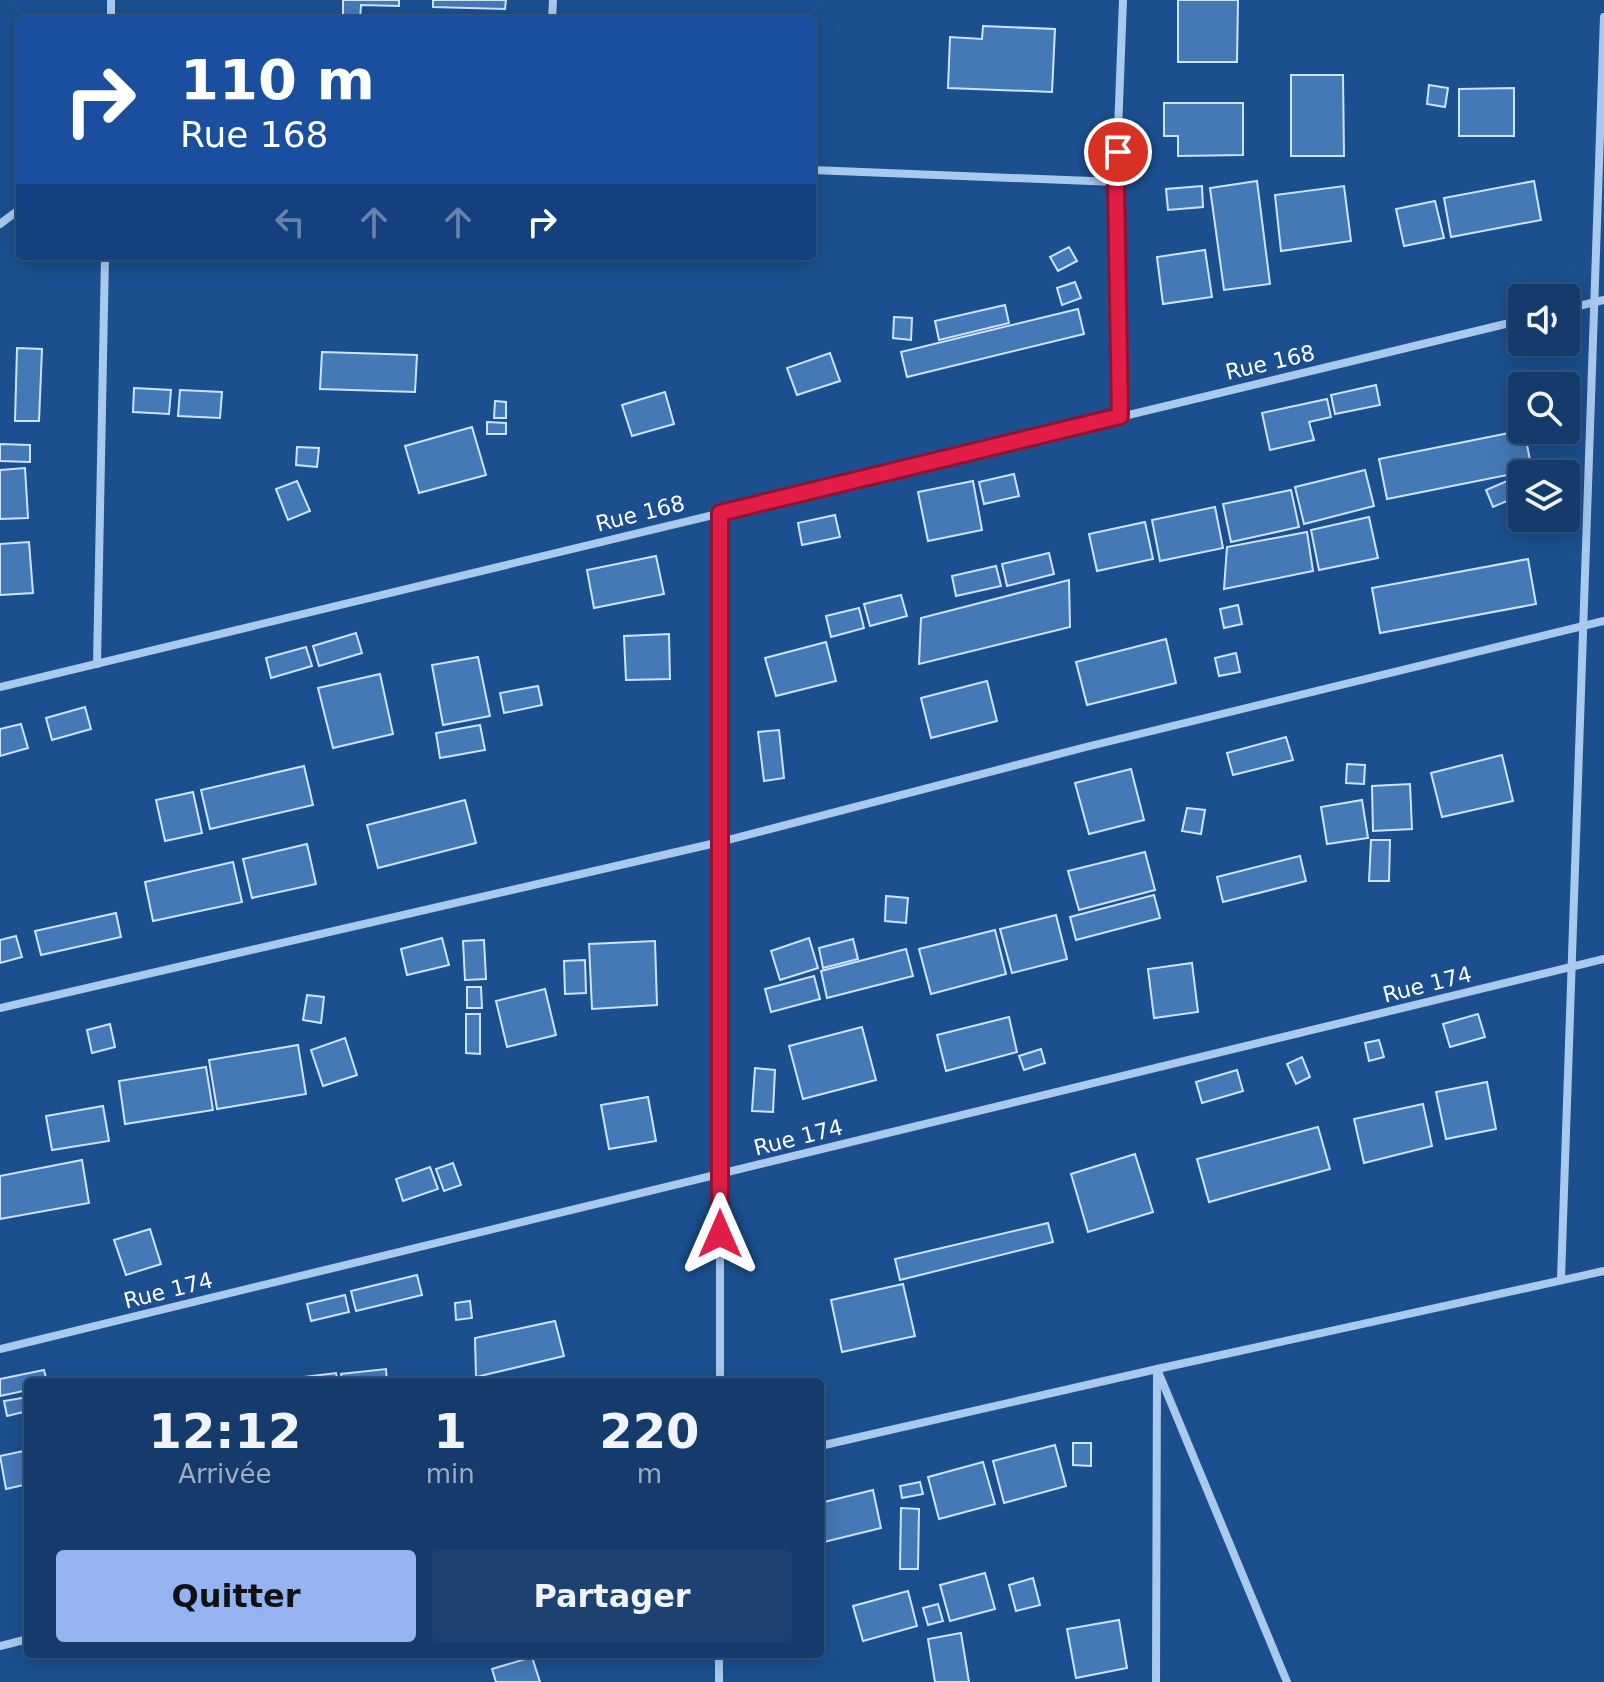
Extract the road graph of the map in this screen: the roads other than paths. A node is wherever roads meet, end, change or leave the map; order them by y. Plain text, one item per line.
1 (1123, 0) edge
2 (1604, 17) edge
3 (816, 170) edge
4 (1116, 182) junction
5 (105, 260) edge
6 (1604, 300) edge
7 (1594, 303) junction
8 (1580, 306) edge
9 (1508, 323) edge
10 (1120, 416) junction
11 (720, 513) junction
12 (1604, 621) edge
13 (1583, 626) junction
14 (97, 664) junction
15 (0, 687) edge
16 (720, 842) junction
17 (1604, 959) edge
18 (1571, 967) junction
19 (0, 1008) edge
20 (720, 1174) junction
21 (1604, 1271) edge
22 (1561, 1279) junction
23 (0, 1349) edge
24 (1157, 1369) junction
25 (720, 1378) edge
26 (824, 1445) edge
27 (24, 1640) edge
28 (0, 1646) edge
29 (719, 1658) edge
30 (719, 1682) edge
31 (1156, 1682) edge
32 (1287, 1682) edge

1 - 4 street
2 - 7 street
3 - 4 street
4 - 10 street
5 - 14 street
6 - 7 street
7 - 8 street
7 - 13 street
9 - 10 street, Rue 168
10 - 11 street, Rue 168
11 - 14 street, Rue 168
11 - 16 street
12 - 13 street
13 - 16 street
13 - 18 street
14 - 15 street, Rue 168
16 - 19 street
16 - 20 street
17 - 18 street, Rue 174
18 - 20 street, Rue 174
18 - 22 street
20 - 23 street, Rue 174
20 - 25 street
21 - 22 street
22 - 24 street
24 - 26 street
24 - 31 street
24 - 32 street
27 - 28 street
29 - 30 street

